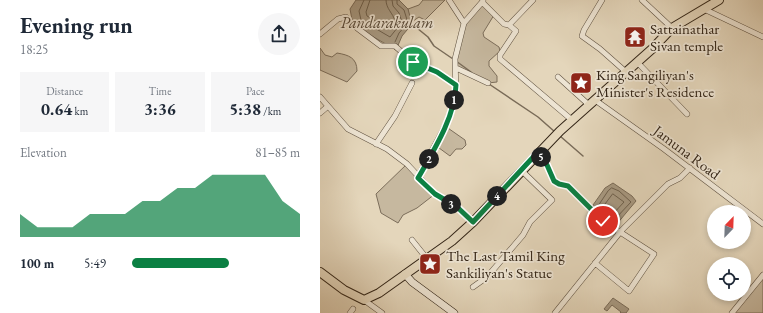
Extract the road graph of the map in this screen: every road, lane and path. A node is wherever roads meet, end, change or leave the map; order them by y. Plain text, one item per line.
1 (449, 0) edge
2 (532, 0) edge
3 (602, 0) edge
4 (642, 0) edge
5 (718, 0) edge
6 (483, 1) edge
7 (704, 9) junction
8 (464, 23) junction
9 (509, 25) junction
10 (672, 28) junction
11 (320, 34) edge
12 (763, 37) edge
13 (637, 62) junction
14 (456, 68) junction
15 (626, 72) junction
16 (558, 77) dead end
17 (412, 83) dead end
18 (488, 83) dead end
19 (456, 85) junction
20 (320, 97) edge
21 (592, 102) junction
22 (327, 107) junction
23 (320, 113) edge
24 (688, 114) dead end
25 (572, 120) junction
26 (376, 144) junction
27 (537, 153) junction
28 (690, 168) junction
29 (521, 170) junction
30 (418, 178) junction
31 (473, 222) junction
32 (763, 224) edge
33 (621, 231) junction
34 (412, 240) dead end
35 (428, 260) junction
36 (595, 263) junction
37 (320, 272) edge
38 (405, 274) junction
39 (763, 275) edge
40 (473, 287) dead end
41 (364, 300) junction
42 (382, 313) edge
43 (454, 313) edge
44 (555, 313) edge
45 (732, 313) edge

1 - 8 street
2 - 9 street
3 - 15 street
4 - 10 street
5 - 7 main road
6 - 8 street
6 - 9 street
7 - 10 main road
7 - 12 street
8 - 14 street
9 - 25 street
10 - 13 main road
11 - 19 street
13 - 15 main road
13 - 24 street
14 - 18 street
14 - 19 street
15 - 21 main road
16 - 21 street, Jamuna Road
17 - 26 street
19 - 30 street
20 - 22 street
21 - 25 main road
21 - 28 street, Jamuna Road
22 - 23 street
22 - 26 street
25 - 27 main road
26 - 30 street
27 - 29 main road
27 - 33 street
28 - 32 street, Jamuna Road
28 - 33 street
29 - 31 main road
29 - 40 street
30 - 31 street
31 - 35 main road
33 - 36 street
33 - 36 street
34 - 35 street
35 - 38 main road
36 - 44 street
37 - 41 main road
38 - 41 main road
38 - 43 main road
39 - 45 street
41 - 42 street

